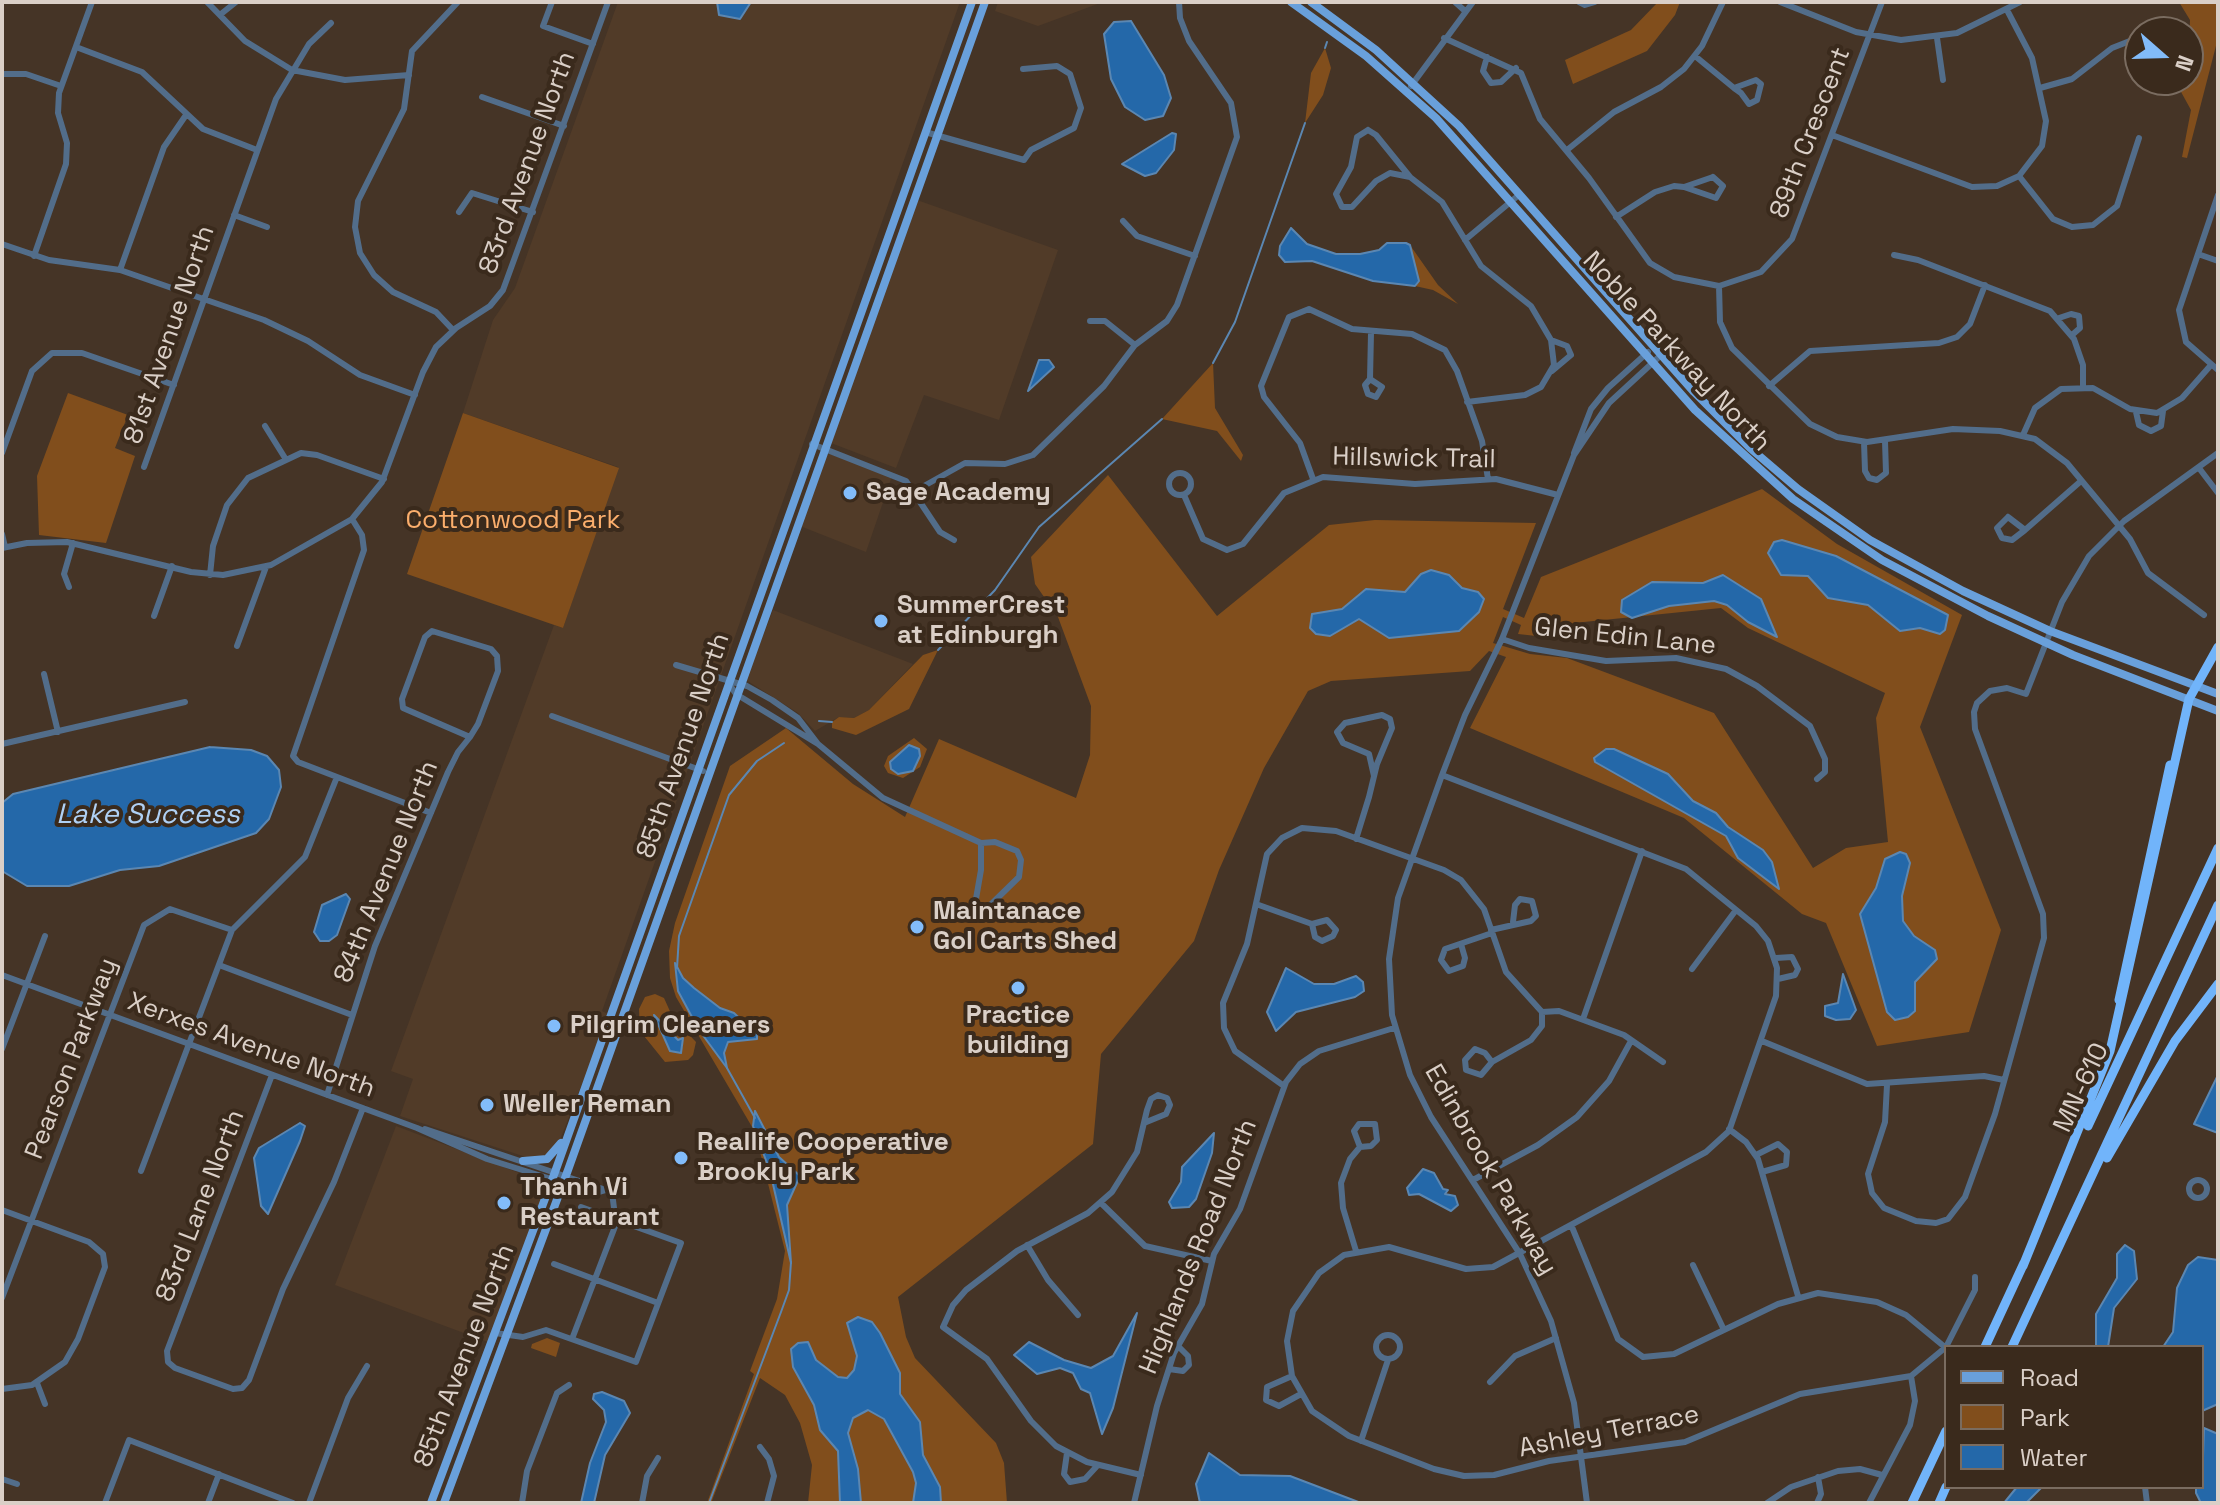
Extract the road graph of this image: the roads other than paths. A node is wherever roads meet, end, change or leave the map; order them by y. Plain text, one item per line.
1 (92, 2) edge
2 (207, 2) edge
3 (236, 2) edge
4 (458, 2) edge
5 (552, 2) edge
6 (608, 2) edge
7 (972, 2) edge
8 (985, 2) edge
9 (1179, 2) edge
10 (1291, 2) edge
11 (1311, 2) edge
12 (1455, 2) edge
13 (1473, 2) edge
14 (1579, 2) edge
15 (1595, 2) edge
16 (1723, 2) edge
17 (1780, 2) edge
18 (1882, 2) edge
19 (2020, 2) edge
20 (2007, 10) junction
21 (1465, 11) junction
22 (221, 14) junction
23 (331, 23) dead end
24 (1869, 36) junction
25 (1444, 38) junction
26 (1937, 38) junction
27 (2124, 43) edge
28 (593, 44) junction
29 (76, 47) junction
30 (1695, 56) junction
31 (1487, 57) junction
32 (1516, 68) junction
33 (1023, 69) dead end
34 (292, 70) junction
35 (2, 74) edge
36 (409, 75) junction
37 (1943, 80) dead end
38 (1414, 82) junction
39 (61, 86) junction
40 (1734, 88) junction
41 (2040, 88) junction
42 (1407, 90) junction
43 (482, 97) dead end
44 (186, 115) junction
45 (564, 126) junction
46 (925, 132) junction
47 (1832, 135) junction
48 (936, 136) junction
49 (2139, 138) dead end
50 (257, 150) junction
51 (1567, 150) junction
52 (2019, 176) junction
53 (1410, 177) junction
54 (1684, 187) junction
55 (1520, 194) junction
56 (2218, 195) edge
57 (1511, 201) junction
58 (459, 212) dead end
59 (533, 212) junction
60 (234, 215) junction
61 (1616, 217) junction
62 (1123, 221) dead end
63 (267, 227) dead end
64 (1465, 240) junction
65 (2, 244) edge
66 (2198, 254) junction
67 (1894, 255) dead end
68 (34, 256) junction
69 (1195, 256) junction
70 (2218, 261) edge
71 (120, 270) junction
72 (1985, 285) junction
73 (1719, 286) junction
74 (204, 299) junction
75 (2059, 318) junction
76 (1090, 321) dead end
77 (453, 330) junction
78 (1371, 333) junction
79 (2072, 335) junction
80 (1551, 340) junction
81 (1135, 345) junction
82 (1654, 347) junction
83 (1646, 354) junction
84 (1661, 355) junction
85 (1653, 362) junction
86 (2211, 365) junction
87 (2218, 370) edge
88 (1552, 371) junction
89 (1370, 379) dead end
90 (174, 385) junction
91 (1769, 386) junction
92 (2083, 386) junction
93 (415, 395) junction
94 (1467, 402) junction
95 (2163, 411) junction
96 (2136, 412) junction
97 (265, 426) dead end
98 (2023, 435) junction
99 (1885, 441) junction
100 (1864, 442) junction
101 (812, 444) junction
102 (823, 448) junction
103 (2, 453) edge
104 (2218, 453) edge
105 (1574, 455) junction
106 (285, 458) junction
107 (144, 467) dead end
108 (2199, 468) junction
109 (384, 479) junction
110 (1313, 479) junction
111 (1488, 479) junction
112 (2081, 481) junction
113 (915, 491) junction
114 (2218, 493) edge
115 (1184, 495) dead end
116 (1558, 495) junction
117 (352, 519) junction
118 (2119, 525) junction
119 (2025, 530) junction
120 (2, 534) edge
121 (954, 540) dead end
122 (73, 543) junction
123 (4, 548) edge
124 (172, 566) junction
125 (266, 567) junction
126 (210, 575) junction
127 (69, 587) dead end
128 (2204, 615) dead end
129 (154, 616) dead end
130 (2050, 631) junction
131 (1502, 639) junction
132 (2045, 643) junction
133 (237, 646) dead end
134 (2218, 647) edge
135 (676, 665) dead end
136 (44, 674) dead end
137 (728, 682) junction
138 (740, 684) junction
139 (2194, 685) junction
140 (736, 694) junction
141 (2218, 694) edge
142 (2189, 699) junction
143 (772, 700) junction
144 (185, 702) dead end
145 (767, 710) junction
146 (2218, 711) edge
147 (552, 716) dead end
148 (58, 732) junction
149 (470, 737) junction
150 (2, 744) edge
151 (818, 744) junction
152 (697, 769) junction
153 (708, 773) junction
154 (1442, 775) junction
155 (1374, 776) junction
156 (337, 777) junction
157 (1817, 779) dead end
158 (431, 813) junction
159 (1356, 839) junction
160 (981, 843) junction
161 (2218, 848) edge
162 (1642, 851) junction
163 (1412, 858) junction
164 (975, 899) junction
165 (1256, 904) junction
166 (2218, 905) edge
167 (990, 907) junction
168 (1736, 910) junction
169 (1513, 922) junction
170 (1312, 924) dead end
171 (232, 930) junction
172 (1492, 931) junction
173 (45, 936) dead end
174 (1461, 944) junction
175 (1776, 958) junction
176 (219, 965) junction
177 (1692, 969) dead end
178 (2, 975) edge
179 (1778, 979) junction
180 (26, 984) junction
181 (2218, 984) edge
182 (1542, 1012) junction
183 (352, 1015) junction
184 (112, 1016) junction
185 (1583, 1019) junction
186 (1394, 1028) junction
187 (1631, 1041) junction
188 (1762, 1041) junction
189 (190, 1045) junction
190 (2, 1049) edge
191 (1492, 1062) junction
192 (1663, 1062) dead end
193 (272, 1075) junction
194 (2004, 1080) junction
195 (1887, 1085) junction
196 (1284, 1086) junction
197 (327, 1095) junction
198 (580, 1103) junction
199 (363, 1108) junction
200 (1144, 1123) junction
201 (417, 1128) junction
202 (1729, 1129) junction
203 (1360, 1147) junction
204 (1756, 1155) junction
205 (523, 1161) junction
206 (141, 1171) dead end
207 (1762, 1172) junction
208 (554, 1176) junction
209 (2093, 1177) junction
210 (565, 1179) junction
211 (1473, 1180) junction
212 (2206, 1193) dead end
213 (2218, 1194) edge
214 (1101, 1203) junction
215 (581, 1207) dead end
216 (2, 1210) edge
217 (31, 1220) junction
218 (617, 1221) junction
219 (1572, 1227) junction
220 (1027, 1245) junction
221 (1356, 1251) junction
222 (1520, 1254) junction
223 (1212, 1261) junction
224 (554, 1264) dead end
225 (1693, 1265) dead end
226 (2023, 1266) junction
227 (1975, 1277) dead end
228 (595, 1279) junction
229 (1798, 1296) junction
230 (2, 1298) edge
231 (658, 1303) junction
232 (1078, 1315) dead end
233 (1724, 1330) junction
234 (495, 1333) junction
235 (507, 1334) junction
236 (1556, 1338) junction
237 (572, 1339) junction
238 (1948, 1345) edge
239 (1986, 1345) edge
240 (2013, 1345) edge
241 (1178, 1346) junction
242 (1944, 1346) edge
243 (1944, 1350) edge
244 (1388, 1360) junction
245 (367, 1366) dead end
246 (1169, 1369) junction
247 (1292, 1376) junction
248 (1911, 1376) junction
249 (1490, 1382) dead end
250 (37, 1383) junction
251 (569, 1385) dead end
252 (2, 1389) edge
253 (1301, 1394) junction
254 (45, 1404) dead end
255 (1944, 1435) edge
256 (1361, 1441) junction
257 (760, 1447) dead end
258 (1067, 1453) junction
259 (1582, 1456) junction
260 (658, 1458) dead end
261 (1097, 1466) junction
262 (219, 1474) junction
263 (1141, 1475) junction
264 (1882, 1475) junction
265 (1818, 1477) junction
266 (2, 1479) edge
267 (17, 1484) dead end
268 (105, 1503) edge
269 (208, 1503) edge
270 (293, 1503) edge
271 (309, 1503) edge
272 (431, 1503) edge
273 (444, 1503) edge
274 (522, 1503) edge
275 (642, 1503) edge
276 (767, 1503) edge
277 (1134, 1503) edge
278 (1587, 1503) edge
279 (1767, 1503) edge
280 (1817, 1503) edge
281 (1869, 1503) edge
282 (1912, 1503) edge

1 - 29 street
2 - 22 street
3 - 22 street
4 - 36 street
5 - 28 street
6 - 28 street, 83rd Avenue North
7 - 46 main road, 85th Avenue North
8 - 48 main road, 85th Avenue North
9 - 69 street
10 - 42 main road, Noble Parkway North
11 - 38 main road, Noble Parkway North
12 - 21 street
13 - 21 street
14 - 15 street
16 - 30 street
17 - 24 street
18 - 24 street, 89th Crescent
19 - 20 street
20 - 26 street
20 - 41 street
21 - 25 street
22 - 34 street
23 - 34 street, 81st Avenue North
24 - 26 street
24 - 47 street, 89th Crescent
25 - 31 street
25 - 38 street
26 - 37 street
27 - 41 street
28 - 45 street, 83rd Avenue North
29 - 39 street
29 - 44 street
30 - 40 street
30 - 51 street
31 - 32 street
31 - 32 street
32 - 51 street
33 - 48 street
34 - 36 street
34 - 50 street, 81st Avenue North
35 - 39 street
36 - 77 street
38 - 42 street
38 - 55 main road, Noble Parkway North
39 - 68 street
40 - 40 street
41 - 52 street
42 - 57 main road, Noble Parkway North
43 - 45 street
44 - 50 street
44 - 71 street
45 - 59 street, 83rd Avenue North
46 - 48 street
46 - 101 main road, 85th Avenue North
47 - 52 street
47 - 73 street, 89th Crescent
48 - 102 main road, 85th Avenue North
49 - 52 street
50 - 60 street, 81st Avenue North
51 - 61 street
53 - 53 street
53 - 64 street
54 - 54 street
54 - 61 street
55 - 57 street
55 - 82 main road, Noble Parkway North
56 - 66 street
57 - 64 street
57 - 83 main road, Noble Parkway North
58 - 59 street
59 - 77 street, 83rd Avenue North
60 - 63 street, 81st Avenue North
60 - 74 street, 81st Avenue North
61 - 73 street
62 - 69 street
64 - 80 street
65 - 68 street
66 - 70 street
66 - 86 street
67 - 72 street
68 - 71 street
69 - 81 street
71 - 74 street
72 - 75 street
72 - 91 street
73 - 91 street
74 - 90 street, 81st Avenue North
74 - 93 street
75 - 79 street
75 - 79 street
76 - 81 street
77 - 93 street, 83rd Avenue North
78 - 89 street
78 - 94 street
78 - 110 street
79 - 92 street
80 - 88 street
80 - 88 street
81 - 113 street
82 - 83 street, Edinbrook Parkway
82 - 84 main road, Noble Parkway North
83 - 85 main road, Noble Parkway North
83 - 105 street, Edinbrook Parkway
84 - 85 street, Edinbrook Parkway
84 - 130 main road, Noble Parkway North
85 - 105 street, Edinbrook Parkway
85 - 132 main road, Noble Parkway North
86 - 87 street
86 - 95 street
88 - 94 street
90 - 103 street
90 - 107 street, 81st Avenue North
91 - 100 street
92 - 96 street
92 - 98 street
93 - 109 street, 83rd Avenue North
94 - 111 street
95 - 96 street
95 - 96 street
97 - 106 street
98 - 99 street
98 - 112 street
99 - 100 street
99 - 100 street
101 - 102 street
101 - 137 main road, 85th Avenue North
102 - 113 street
102 - 138 main road, 85th Avenue North
104 - 108 street
105 - 116 street, Edinbrook Parkway
106 - 109 street
106 - 126 street
108 - 114 street
108 - 118 street
109 - 117 street, 83rd Avenue North
110 - 111 street, Hillswick Trail
110 - 115 street, Hillswick Trail
111 - 116 street, Hillswick Trail
112 - 118 street
112 - 119 street
113 - 121 street
116 - 131 street, Edinbrook Parkway
117 - 125 street
117 - 156 street
118 - 128 street
118 - 130 street
119 - 119 street
120 - 123 street
122 - 123 street
122 - 124 street
122 - 127 street
124 - 126 street
124 - 129 street
125 - 126 street
125 - 133 street
130 - 132 street
130 - 139 main road, Noble Parkway North
131 - 154 street, Edinbrook Parkway
131 - 157 street, Glen Edin Lane
132 - 142 main road, Noble Parkway North
132 - 194 street
134 - 139 highway
135 - 137 street
136 - 148 street
137 - 138 street
137 - 140 street
137 - 152 main road, 85th Avenue North
138 - 140 main road, 85th Avenue North
138 - 143 street
139 - 141 main road, Noble Parkway North
139 - 142 highway
140 - 145 street
140 - 153 main road, 85th Avenue North
142 - 146 main road, Noble Parkway North
142 - 226 highway
143 - 145 street
143 - 151 street
144 - 148 street
145 - 151 street
147 - 152 street
148 - 150 street
149 - 149 street, 84th Avenue North
149 - 158 street, 84th Avenue North
151 - 160 street
152 - 153 street
152 - 198 main road, 85th Avenue North
153 - 210 main road, 85th Avenue North
154 - 162 street
154 - 163 street, Edinbrook Parkway
155 - 155 street
155 - 159 street
156 - 158 street
156 - 171 street
158 - 183 street, 84th Avenue North
159 - 163 street
159 - 165 street
160 - 164 street
160 - 167 street
161 - 226 highway, MN-610
162 - 168 street
162 - 185 street
163 - 172 street
163 - 186 street, Edinbrook Parkway
164 - 167 street
164 - 167 street
165 - 170 street
165 - 196 street
166 - 209 highway
168 - 175 street
168 - 177 street
169 - 169 street
169 - 172 street
171 - 176 street
171 - 184 street, Pearson Parkway
172 - 174 street
172 - 182 street
173 - 180 street
174 - 174 street
175 - 179 street
175 - 179 street
176 - 183 street
176 - 189 street
178 - 180 street, Xerxes Avenue North
179 - 188 street
180 - 184 street, Xerxes Avenue North
180 - 190 street
181 - 209 highway
182 - 185 street
182 - 191 street
183 - 197 street, 84th Avenue North
184 - 189 street, Xerxes Avenue North
184 - 217 street, Pearson Parkway
185 - 187 street
186 - 196 street, Highlands Road North
186 - 211 street, Edinbrook Parkway
187 - 192 street
187 - 211 street
188 - 195 street
188 - 202 street
189 - 193 street, Xerxes Avenue North
189 - 206 street
191 - 191 street
193 - 197 street, Xerxes Avenue North
193 - 199 street, 83rd Lane North
194 - 195 street
194 - 195 street
196 - 223 street, Highlands Road North
197 - 199 street, Xerxes Avenue North
198 - 205 main road
198 - 208 main road, 85th Avenue North
199 - 201 street, Xerxes Avenue North
200 - 200 street
200 - 214 street
201 - 205 street, Xerxes Avenue North
201 - 208 street, Xerxes Avenue North
202 - 204 street
202 - 219 street
203 - 203 street
203 - 221 street
204 - 207 street
204 - 207 street
205 - 208 street, Xerxes Avenue North
207 - 229 street
208 - 210 street, Xerxes Avenue North
208 - 234 main road, 85th Avenue North
209 - 240 highway
210 - 218 street, Xerxes Avenue North
210 - 235 main road, 85th Avenue North
211 - 222 street, Edinbrook Parkway
212 - 213 street
214 - 220 street
214 - 223 street
215 - 218 street
216 - 217 street
217 - 230 street, Pearson Parkway
217 - 250 street
218 - 228 street
218 - 231 street
219 - 222 street
219 - 233 street
220 - 232 street
220 - 258 street
221 - 222 street
221 - 247 street
222 - 236 street, Edinbrook Parkway
223 - 241 street, Highlands Road North
224 - 228 street
225 - 233 street
226 - 239 highway, MN-610
227 - 238 street, Ashley Terrace
228 - 231 street
228 - 237 street
229 - 233 street
229 - 242 street
231 - 237 street
234 - 235 street
234 - 272 main road, 85th Avenue North
235 - 237 street
235 - 273 main road, 85th Avenue North
236 - 249 street
236 - 259 street, Edinbrook Parkway
241 - 246 street, Highlands Road North
241 - 246 street
243 - 248 street, Ashley Terrace
244 - 244 street
244 - 256 street
245 - 271 street
246 - 263 street, Highlands Road North
247 - 253 street, Ashley Terrace
247 - 253 street
248 - 259 street, Ashley Terrace
248 - 264 street
250 - 252 street
250 - 254 street
251 - 274 street
253 - 256 street, Ashley Terrace
255 - 282 highway
256 - 259 street, Ashley Terrace
257 - 276 street
258 - 261 street
258 - 261 street
259 - 278 street, Edinbrook Parkway
260 - 275 street
261 - 263 street
262 - 268 street
262 - 269 street
262 - 270 street
263 - 277 street, Highlands Road North
264 - 265 street
264 - 281 street
265 - 279 street
265 - 280 street
266 - 267 street

